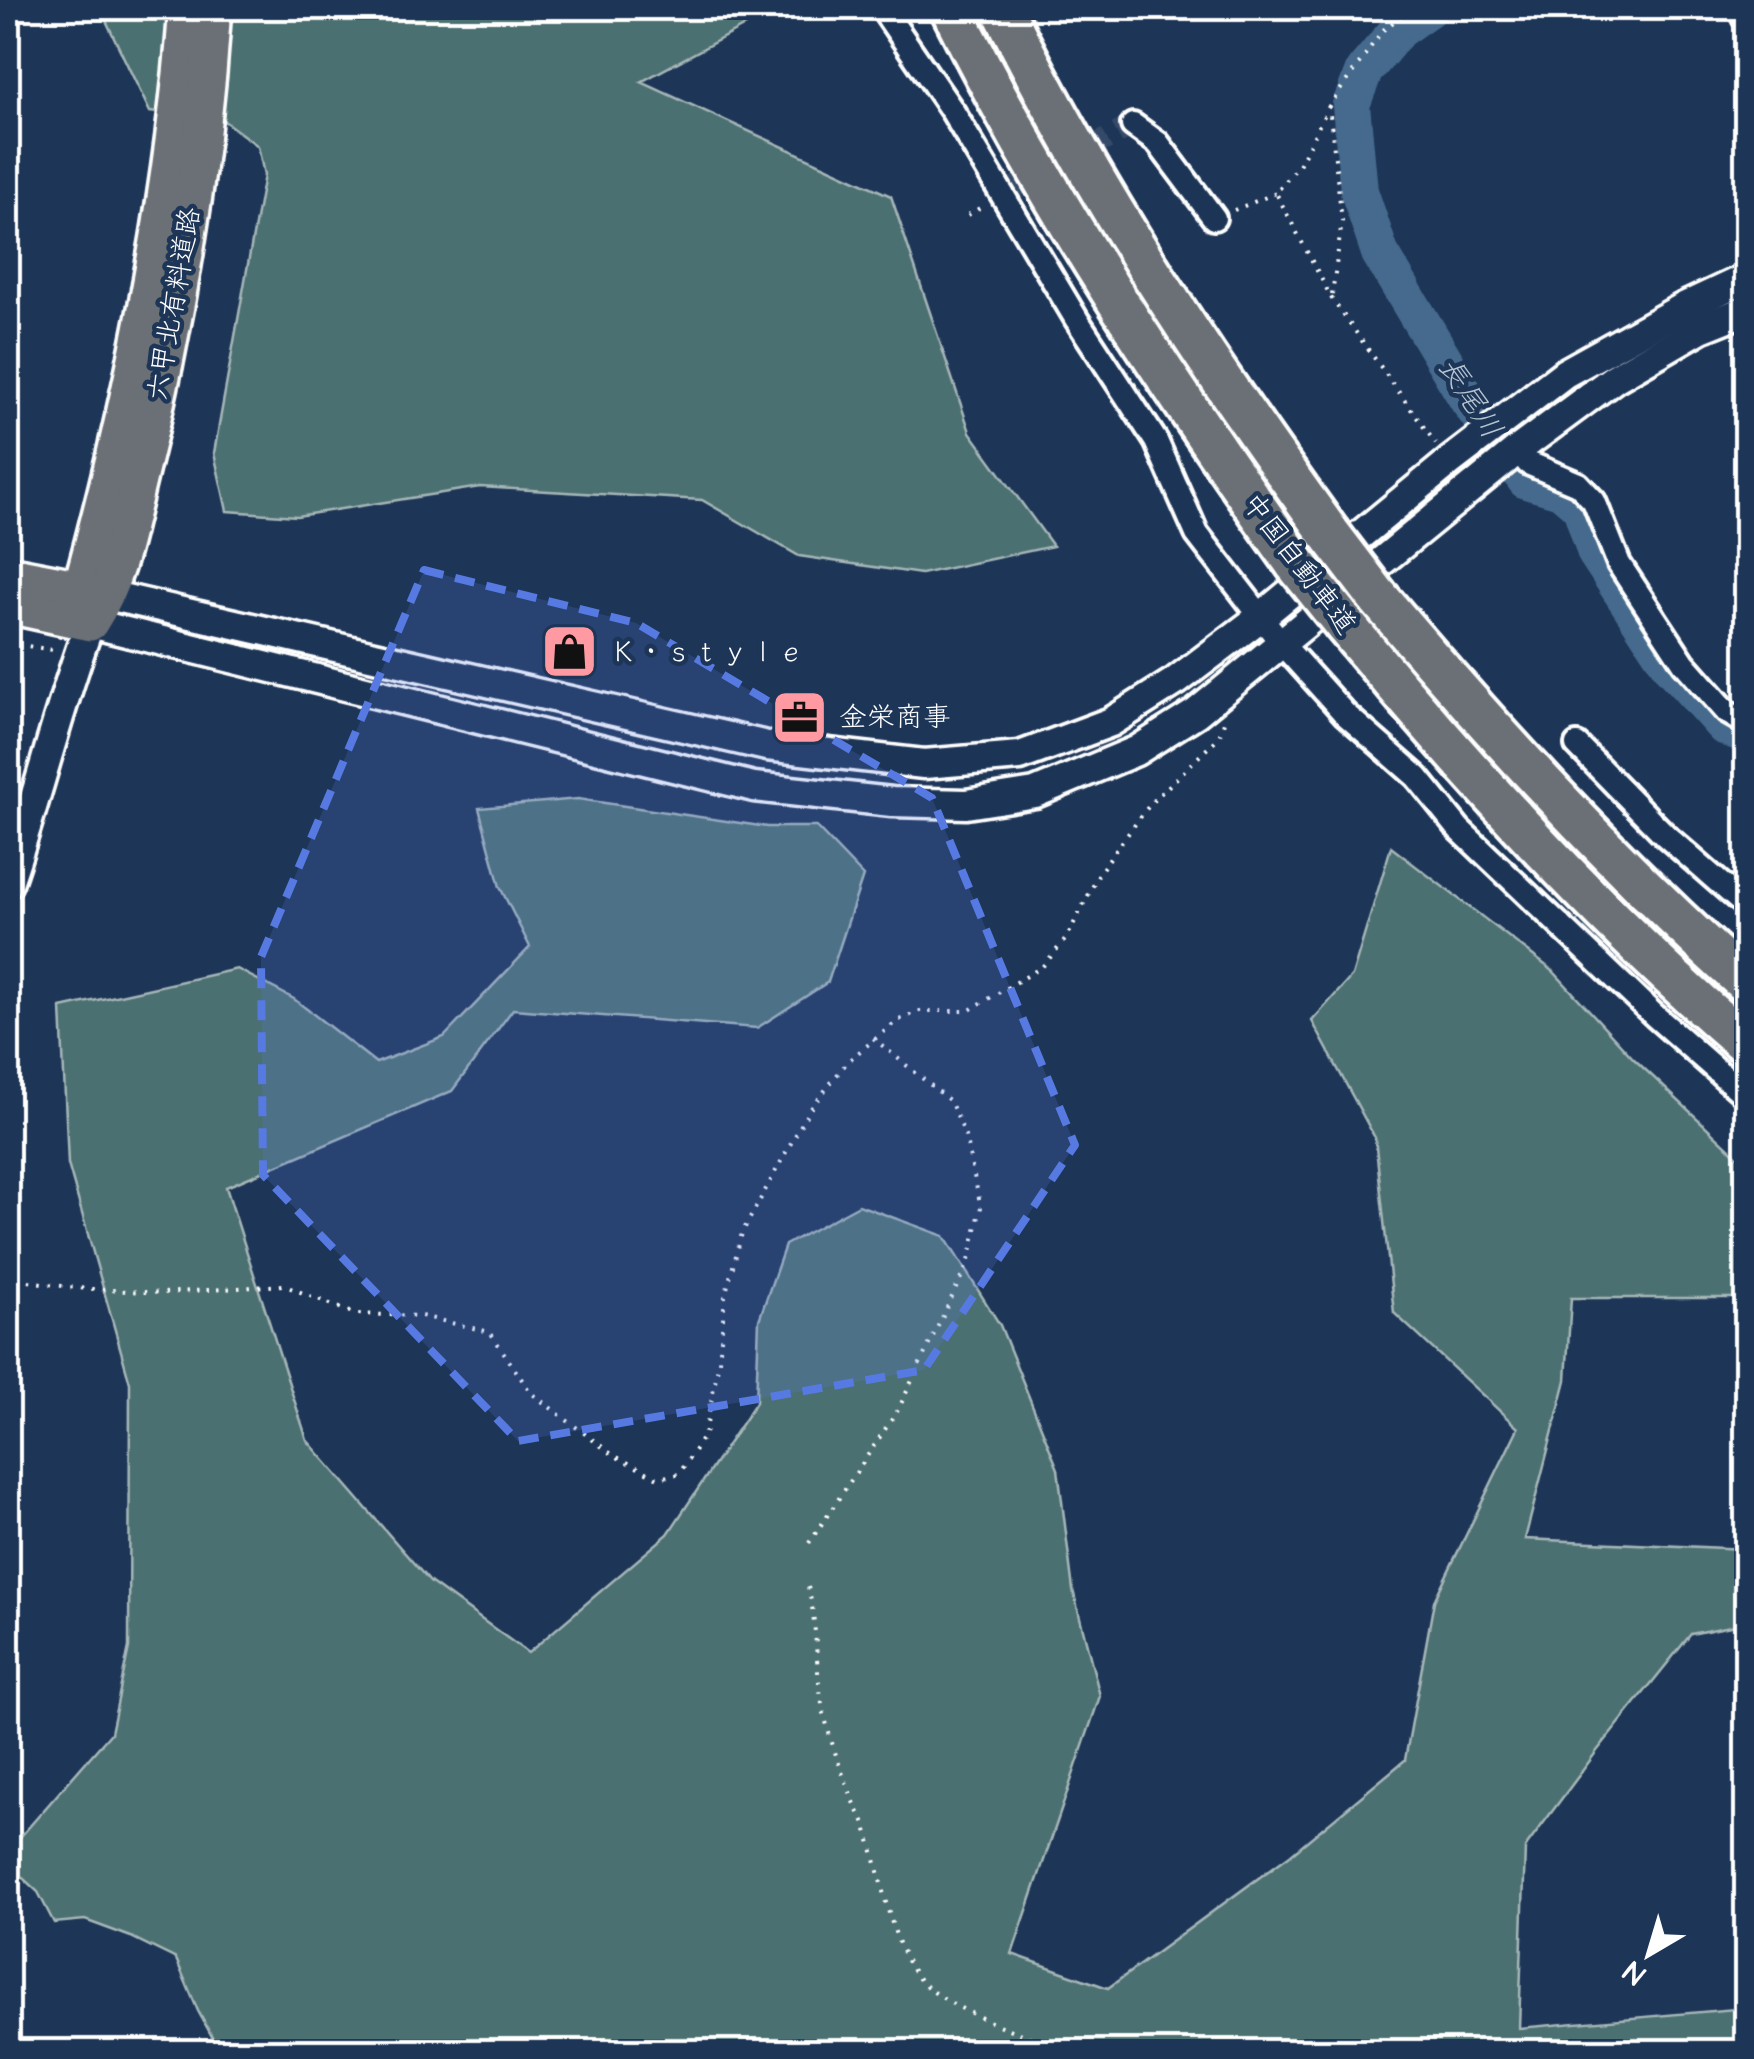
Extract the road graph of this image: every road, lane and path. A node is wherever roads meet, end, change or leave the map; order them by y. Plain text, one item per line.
1 (187, 8) edge
2 (213, 8) edge
3 (882, 8) edge
4 (928, 8) edge
5 (950, 8) edge
6 (1002, 8) edge
7 (1023, 8) edge
8 (1412, 8) edge
9 (1743, 8) edge
10 (1746, 16) edge
11 (1329, 106) junction
12 (1064, 121) junction
13 (1134, 125) dead end
14 (1276, 193) junction
15 (1214, 218) joint
16 (1746, 278) edge
17 (1112, 297) junction
18 (1332, 299) junction
19 (1746, 310) edge
20 (1519, 448) junction
21 (1449, 462) junction
22 (8, 574) edge
23 (93, 602) junction
24 (8, 604) edge
25 (1262, 616) junction
26 (8, 643) edge
27 (1282, 644) junction
28 (77, 658) junction
29 (1240, 678) junction
30 (1746, 723) edge
31 (1577, 745) dead end
32 (8, 883) edge
33 (1746, 906) edge
34 (1746, 983) edge
35 (874, 1038) junction
36 (1746, 1044) edge
37 (1746, 1096) edge
38 (8, 1278) edge
39 (810, 1542) dead end
40 (808, 1587) dead end
41 (1067, 2052) edge

1 - 23 main road, 六甲北有料道路
2 - 23 main road, 六甲北有料道路
3 - 25 street
4 - 17 highway
5 - 17 highway, 中国自動車道
6 - 12 highway, 中国自動車道
7 - 12 highway
8 - 11 path
9 - 10 street
11 - 14 path
11 - 18 path
12 - 34 highway, 中国自動車道, bridge
13 - 15 street
14 - 15 path
14 - 18 path
16 - 21 street
17 - 36 highway, 中国自動車道, bridge
18 - 21 path
19 - 20 street
20 - 27 street
20 - 30 street
21 - 25 street
22 - 23 main road
23 - 24 main road
23 - 25 street
23 - 28 street
23 - 29 street
25 - 27 street
26 - 28 path
27 - 29 street
27 - 37 street
28 - 32 street
29 - 35 path
31 - 33 street
35 - 38 path
35 - 39 path
40 - 41 path

